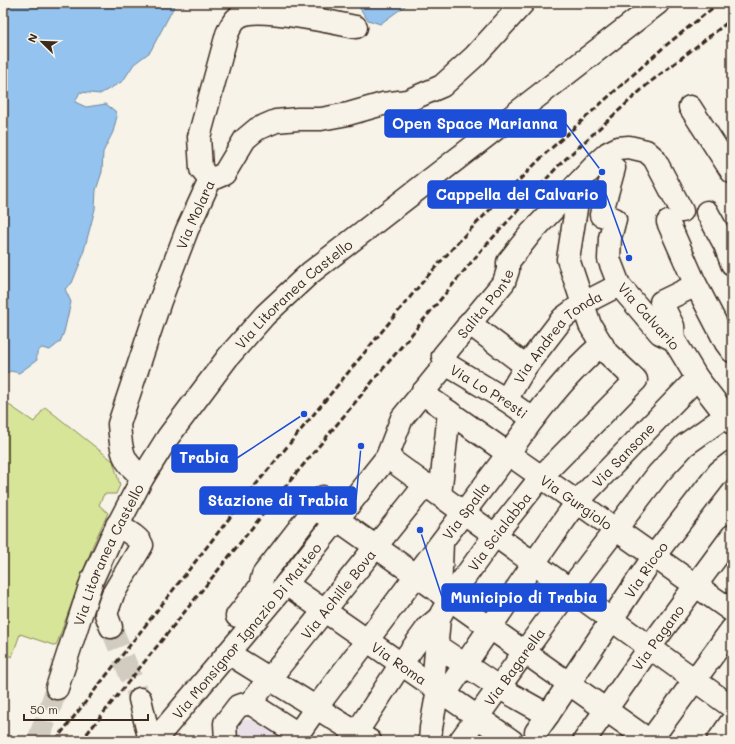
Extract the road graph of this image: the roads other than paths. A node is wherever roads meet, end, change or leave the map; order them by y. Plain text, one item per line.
1 (523, 3) edge
2 (658, 3) edge
3 (356, 27) dead end
4 (690, 107) dead end
5 (614, 168) dead end
6 (732, 172) edge
7 (210, 180) junction
8 (572, 190) junction
9 (707, 212) dead end
10 (732, 264) edge
11 (698, 281) junction
12 (619, 285) junction
13 (582, 304) junction
14 (469, 323) junction
15 (674, 340) junction
16 (602, 344) junction
17 (732, 351) edge
18 (446, 364) junction
19 (526, 366) junction
20 (697, 378) junction
21 (422, 393) junction
22 (506, 400) junction
23 (449, 412) junction
24 (533, 419) junction
25 (729, 419) edge
26 (508, 454) junction
27 (388, 457) junction
28 (732, 462) edge
29 (143, 477) junction
30 (541, 477) junction
31 (433, 490) junction
32 (576, 502) junction
33 (464, 512) junction
34 (338, 520) junction
35 (117, 525) junction
36 (615, 529) junction
37 (495, 535) junction
38 (732, 536) edge
39 (442, 542) junction
40 (376, 548) junction
41 (654, 556) junction
42 (534, 563) junction
43 (416, 576) junction
44 (286, 584) junction
45 (695, 585) junction
46 (570, 589) junction
47 (443, 603) junction
48 (324, 610) junction
49 (732, 611) edge
50 (237, 616) dead end
51 (612, 619) junction
52 (111, 627) tunnel mouth
53 (490, 628) junction
54 (732, 629) edge
55 (367, 640) junction
56 (437, 646) junction
57 (650, 647) junction
58 (524, 652) junction
59 (228, 653) junction
60 (401, 664) junction
61 (465, 665) junction
62 (270, 679) junction
63 (695, 679) junction
64 (569, 684) junction
65 (498, 687) junction
66 (57, 688) tunnel mouth
67 (438, 690) junction
68 (140, 698) tunnel mouth
69 (250, 703) junction
70 (732, 707) edge
71 (316, 708) junction
72 (607, 710) junction
73 (477, 717) junction
74 (732, 722) edge
75 (296, 738) edge
76 (359, 738) edge
77 (150, 741) edge
78 (154, 741) edge
79 (226, 741) edge
80 (430, 741) edge
81 (460, 741) edge
82 (512, 741) edge
83 (584, 741) edge
84 (650, 741) edge
85 (718, 741) edge

1 - 7 street
2 - 29 street, Via Litoranea Castello
3 - 7 street, Via Molara
4 - 6 street
5 - 12 street, Via Calvario
7 - 29 street, Via Molara
8 - 11 street, Salita Ponte
8 - 13 street
8 - 14 street, Salita Ponte
9 - 10 street
11 - 15 street
11 - 17 street, Salita Ponte
12 - 13 street, Via Andrea Tonda
12 - 15 street, Via Calvario
13 - 16 street
13 - 19 street, Via Andrea Tonda
14 - 18 street, Salita Ponte
14 - 19 street
15 - 20 street, Via Calvario
16 - 24 street, Via Spalla
16 - 30 street, Via Scialabba
18 - 21 street, Salita Ponte
18 - 22 street, Via Lo Presti
19 - 22 street, Via Andrea Tonda
20 - 25 street, Via Calvario
20 - 32 street, Via Sansone
21 - 23 street, Via Gurgiolo
21 - 27 street, Salita Ponte
22 - 24 street, Via Lo Presti
23 - 26 street, Via Gurgiolo
23 - 31 street
24 - 26 street, Via Spalla
25 - 36 street, Via Bagarella
26 - 30 street, Via Gurgiolo
26 - 33 street, Via Spalla
27 - 31 street
27 - 34 street, Via Monsignor Ignazio Di Matteo
28 - 41 street, Via Ricco
29 - 35 street, Via Litoranea Castello
30 - 32 street, Via Gurgiolo
30 - 37 street, Via Scialabba
31 - 33 street
31 - 40 street, Via Achille Bova
32 - 36 street, Via Gurgiolo
32 - 42 street, Via Sansone
33 - 37 street
33 - 39 street, Via Spalla
34 - 40 street
34 - 44 street, Via Monsignor Ignazio Di Matteo
34 - 50 street
35 - 52 street
35 - 66 street, Via Litoranea Castello
36 - 41 street, Via Gurgiolo
36 - 46 street, Via Bagarella
37 - 42 street
37 - 47 street, Via Scialabba
38 - 45 street, Via Pagano
39 - 43 street, Via Spalla
39 - 47 street
40 - 43 street
40 - 48 street, Via Achille Bova
41 - 45 street, Via Gurgiolo
41 - 51 street, Via Ricco
42 - 46 street
42 - 53 street, Via Sansone
43 - 47 street
43 - 55 street, Via Spalla
44 - 48 street, Via Roma
44 - 59 street, Via Monsignor Ignazio Di Matteo
45 - 49 street, Via Gurgiolo
45 - 57 street, Via Pagano
46 - 51 street
46 - 58 street, Via Bagarella
47 - 53 street
47 - 56 street
47 - 60 street, Via Scialabba
48 - 55 street, Via Roma
48 - 62 street, Via Achille Bova
51 - 57 street
51 - 64 street, Via Ricco
53 - 58 street
53 - 61 street, Via Sansone
54 - 63 street
55 - 60 street, Via Roma
55 - 71 street, Via Spalla
56 - 61 street
56 - 67 street
57 - 63 street
57 - 72 street, Via Pagano
58 - 64 street
58 - 65 street, Via Bagarella
59 - 62 street
59 - 78 street, Via Monsignor Ignazio Di Matteo
60 - 67 street, Via Roma
60 - 76 street, Via Scialabba
61 - 65 street
61 - 67 street, Via Sansone
62 - 69 street, Via Achille Bova
62 - 71 street
63 - 70 street
63 - 84 street
64 - 65 street, Via Ricco
64 - 72 street
65 - 73 street, Via Bagarella
67 - 73 street, Via Roma
67 - 80 street
68 - 77 street
69 - 75 street
69 - 79 street
71 - 75 street, Via Spalla
71 - 76 street
72 - 83 street, Via Pagano
72 - 84 street
73 - 81 street, Via Bagarella
73 - 82 street, Via Roma
74 - 85 street

